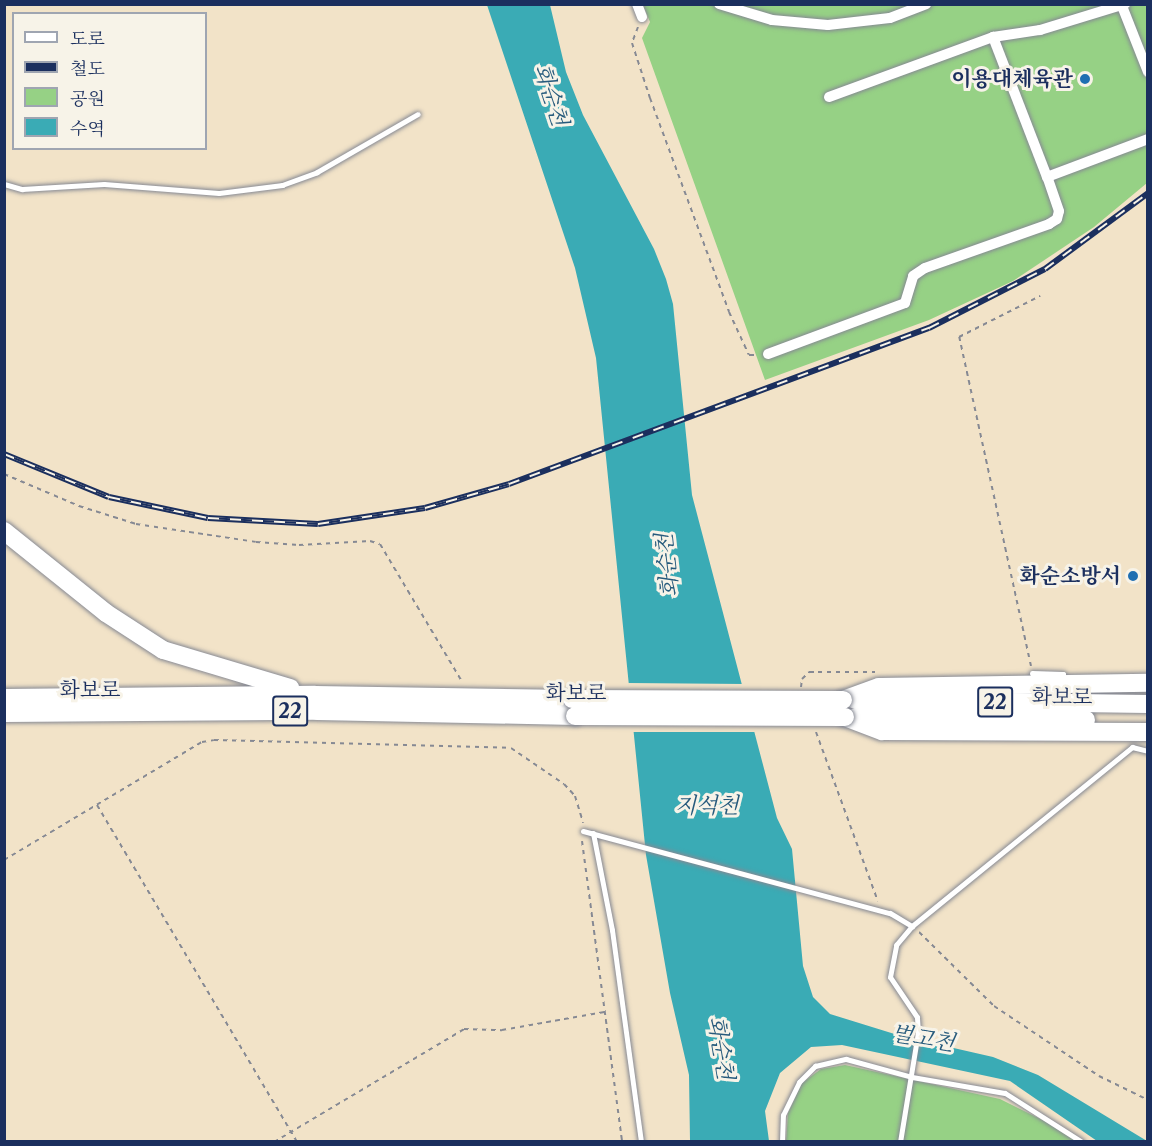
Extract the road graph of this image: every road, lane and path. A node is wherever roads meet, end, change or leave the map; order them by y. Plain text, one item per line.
1 (637, 4) edge
2 (719, 4) edge
3 (926, 4) edge
4 (1124, 5) edge
5 (642, 17) joint
6 (993, 36) junction
7 (1148, 72) edge
8 (829, 97) dead end
9 (418, 114) dead end
10 (1148, 139) edge
11 (1047, 177) junction
12 (4, 184) edge
13 (1040, 296) dead end
14 (768, 354) joint
15 (4, 474) edge
16 (4, 531) edge
17 (880, 672) dead end
18 (1032, 674) joint
19 (461, 680) dead end
20 (1062, 683) junction
21 (1148, 683) edge
22 (802, 694) dead end
23 (315, 695) junction
24 (4, 698) edge
25 (1148, 704) edge
26 (574, 707) junction
27 (844, 708) junction
28 (4, 713) edge
29 (1148, 720) edge
30 (812, 724) dead end
31 (1148, 732) edge
32 (1148, 751) edge
33 (97, 805) junction
34 (583, 831) junction
35 (594, 833) junction
36 (4, 860) edge
37 (884, 911) junction
38 (912, 926) junction
39 (604, 1012) junction
40 (913, 1074) junction
41 (1148, 1100) edge
42 (291, 1132) junction
43 (274, 1142) edge
44 (297, 1142) edge
45 (622, 1142) edge
46 (641, 1142) edge
47 (782, 1142) edge
48 (900, 1142) edge
49 (1082, 1142) edge

1 - 5 street
2 - 3 street
4 - 6 street
4 - 7 street
5 - 14 path
6 - 8 street
6 - 11 street
9 - 12 lane
10 - 11 street
11 - 14 street
13 - 18 path
15 - 19 path
16 - 23 highway, 22
17 - 22 path
18 - 20 lane
20 - 21 highway
20 - 27 highway
23 - 24 highway, 화보로 / 22
23 - 26 highway, 화보로 / 22
25 - 27 highway, 화보로 / 22
26 - 27 highway, 화보로 / 22, bridge
26 - 28 highway, 화보로 / 22
27 - 29 highway, 화보로 / 22
27 - 31 highway
30 - 37 path
32 - 38 lane
33 - 34 path
33 - 36 path
33 - 42 path
34 - 35 lane
34 - 39 path
35 - 37 lane
35 - 46 lane
37 - 38 lane
38 - 40 lane
38 - 41 path
39 - 42 path
39 - 45 path
40 - 47 lane
40 - 48 lane
40 - 49 lane
42 - 43 path
42 - 44 path

